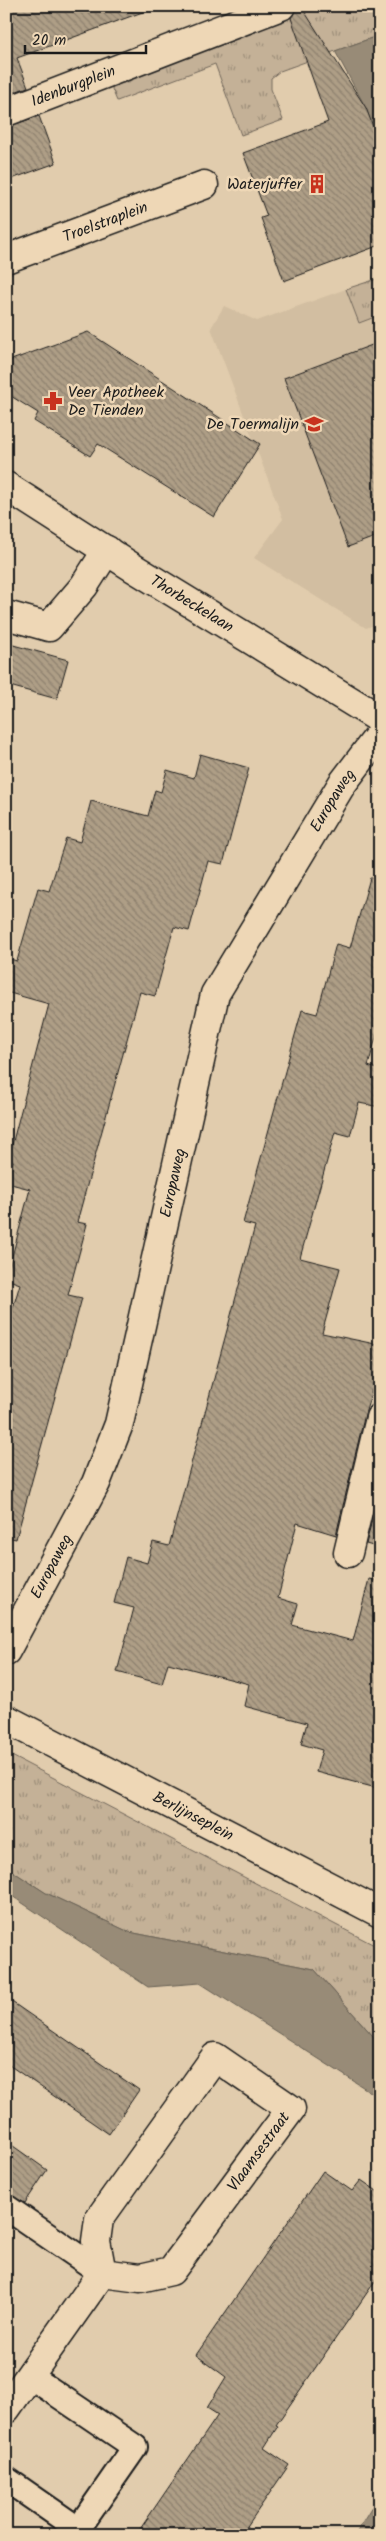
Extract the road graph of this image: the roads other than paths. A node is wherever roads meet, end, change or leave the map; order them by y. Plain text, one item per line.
1 (281, 6) edge
2 (6, 112) edge
3 (204, 185) dead end
4 (6, 259) edge
5 (6, 486) edge
6 (107, 550) junction
7 (6, 615) edge
8 (380, 719) edge
9 (380, 734) edge
10 (380, 1418) edge
11 (348, 1553) dead end
12 (6, 1651) edge
13 (6, 1720) edge
14 (380, 1913) edge
15 (6, 2207) edge
16 (102, 2273) junction
17 (30, 2376) junction
18 (6, 2409) edge
19 (6, 2479) edge

1 - 2 street, Idenburgplein
3 - 4 street, Troelstraplein
5 - 6 street, Thorbeckelaan
6 - 7 street
6 - 8 street, Thorbeckelaan
9 - 12 street, Europaweg
10 - 11 street
13 - 14 street, Berlijnseplein
15 - 16 lane
16 - 16 street, Vlaamsestraat
16 - 17 street
17 - 18 street
17 - 19 lane

